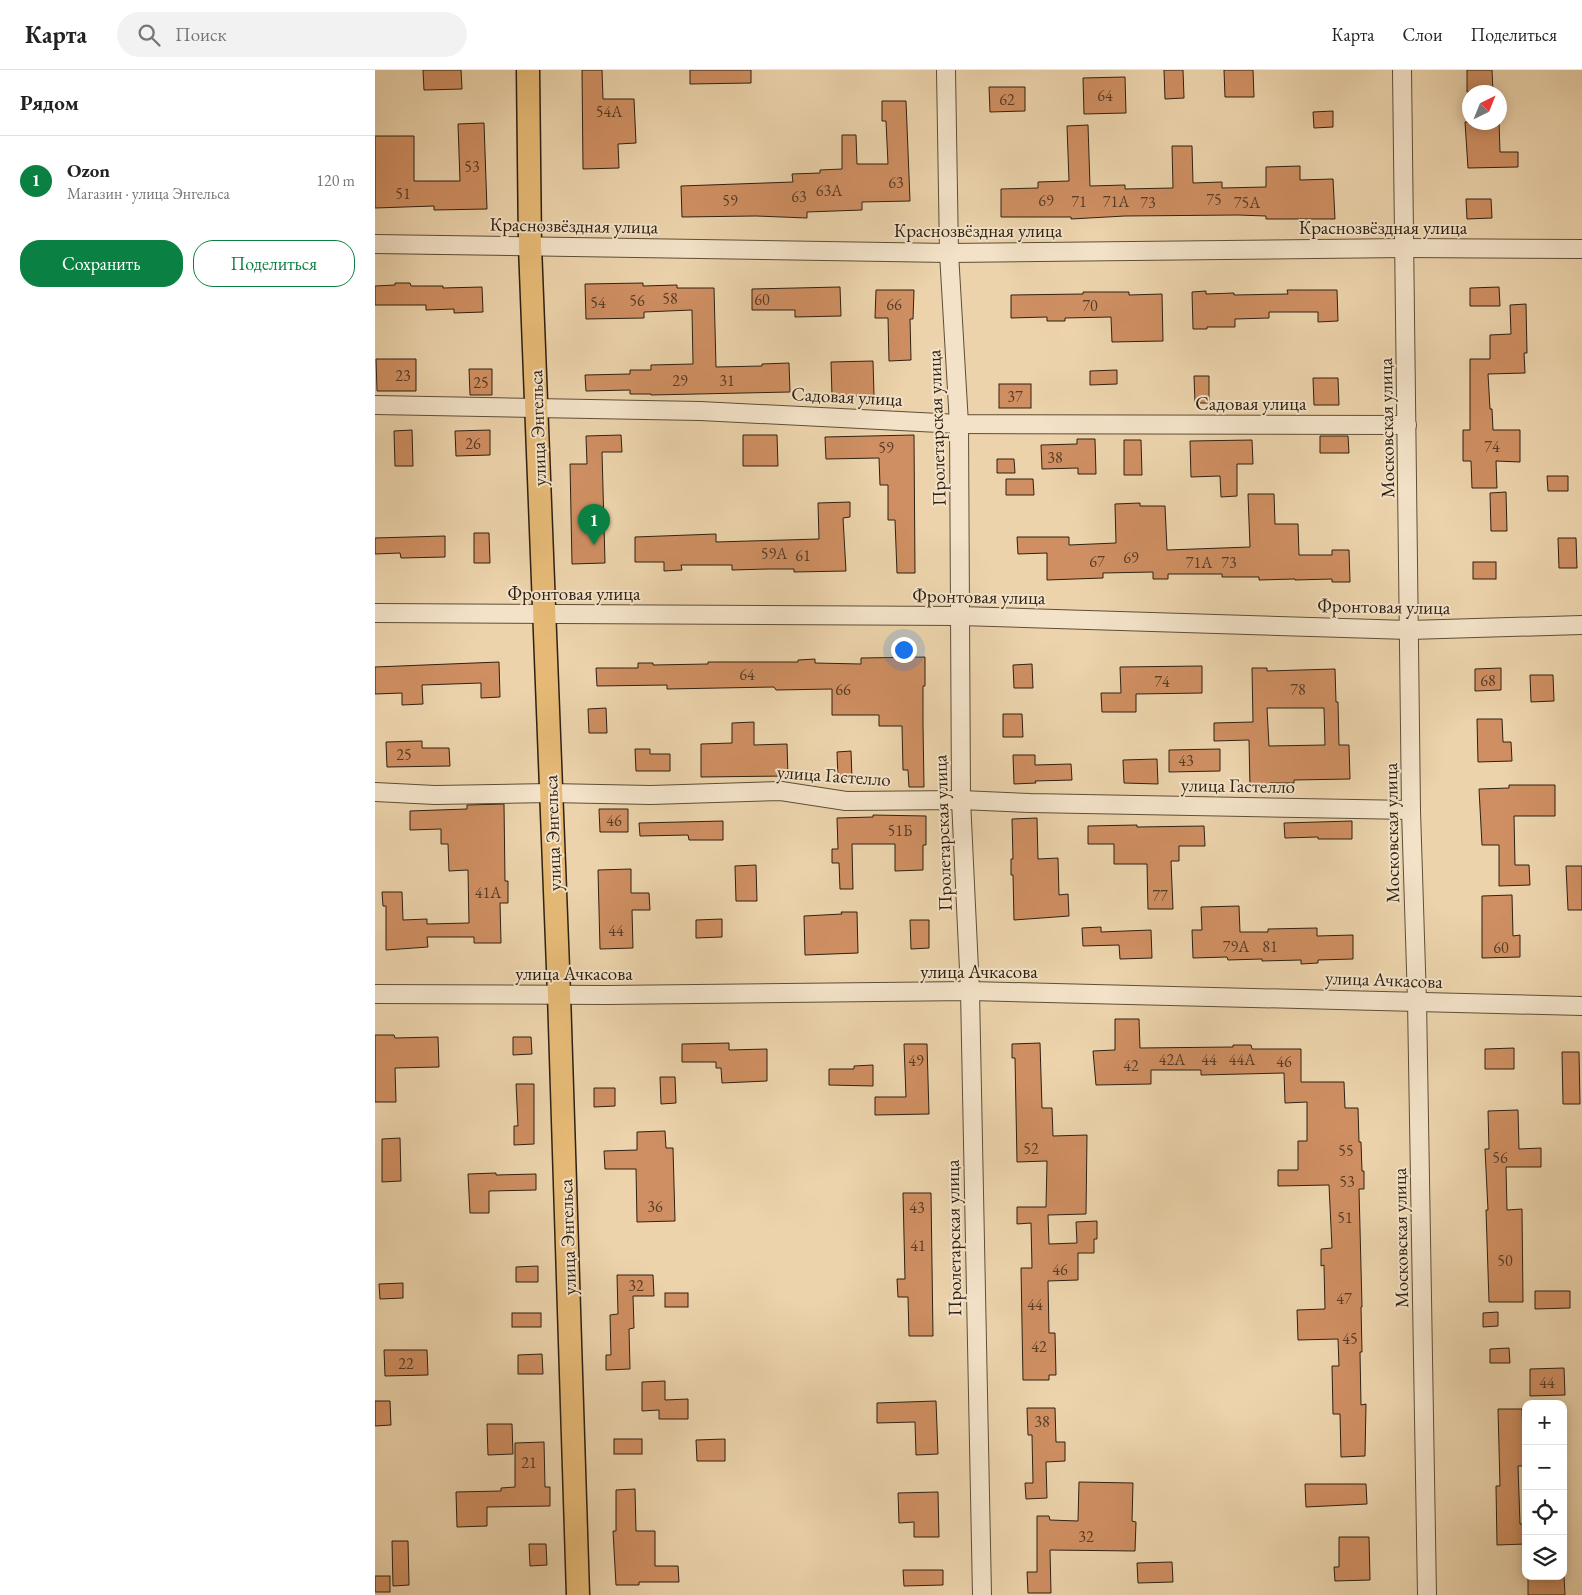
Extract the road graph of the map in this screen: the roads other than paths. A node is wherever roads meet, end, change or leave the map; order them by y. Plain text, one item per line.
1 (528, 70) edge
2 (946, 70) edge
3 (1402, 70) edge
4 (375, 244) edge
5 (531, 246) junction
6 (1405, 248) junction
7 (1582, 249) edge
8 (949, 253) junction
9 (375, 405) edge
10 (536, 408) junction
11 (959, 424) junction
12 (1407, 425) junction
13 (375, 613) edge
14 (543, 614) junction
15 (960, 616) junction
16 (1582, 625) edge
17 (1409, 630) junction
18 (375, 792) edge
19 (550, 793) junction
20 (961, 800) junction
21 (1411, 810) junction
22 (969, 991) junction
23 (375, 994) edge
24 (559, 994) junction
25 (1417, 1001) junction
26 (1582, 1006) edge
27 (578, 1595) edge
28 (981, 1595) edge
29 (1427, 1595) edge

1 - 5 main road, улица Энгельса
2 - 8 street, Пролетарская улица
3 - 6 street, Московская улица
4 - 5 street, Краснозвёздная улица
5 - 8 street, Краснозвёздная улица
5 - 10 main road, улица Энгельса
6 - 7 street, Краснозвёздная улица
6 - 8 street, Краснозвёздная улица
6 - 12 street, Московская улица
8 - 11 street, Пролетарская улица
9 - 10 street, Садовая улица
10 - 11 street, Садовая улица
10 - 14 main road, улица Энгельса
11 - 12 street, Садовая улица
11 - 15 street, Пролетарская улица
12 - 17 street, Московская улица
13 - 14 street, Фронтовая улица
14 - 15 street, Фронтовая улица
14 - 19 main road, улица Энгельса
15 - 17 street, Фронтовая улица
15 - 20 street, Пролетарская улица
16 - 17 street, Фронтовая улица
17 - 21 street, Московская улица
18 - 19 street, улица Гастелло
19 - 20 street, улица Гастелло
19 - 24 main road, улица Энгельса
20 - 21 street, улица Гастелло
20 - 22 street, Пролетарская улица
21 - 25 street, Московская улица
22 - 24 street, улица Ачкасова
22 - 25 street, улица Ачкасова
22 - 28 street, Пролетарская улица
23 - 24 street, улица Ачкасова
24 - 27 main road, улица Энгельса
25 - 26 street, улица Ачкасова
25 - 29 street, Московская улица

